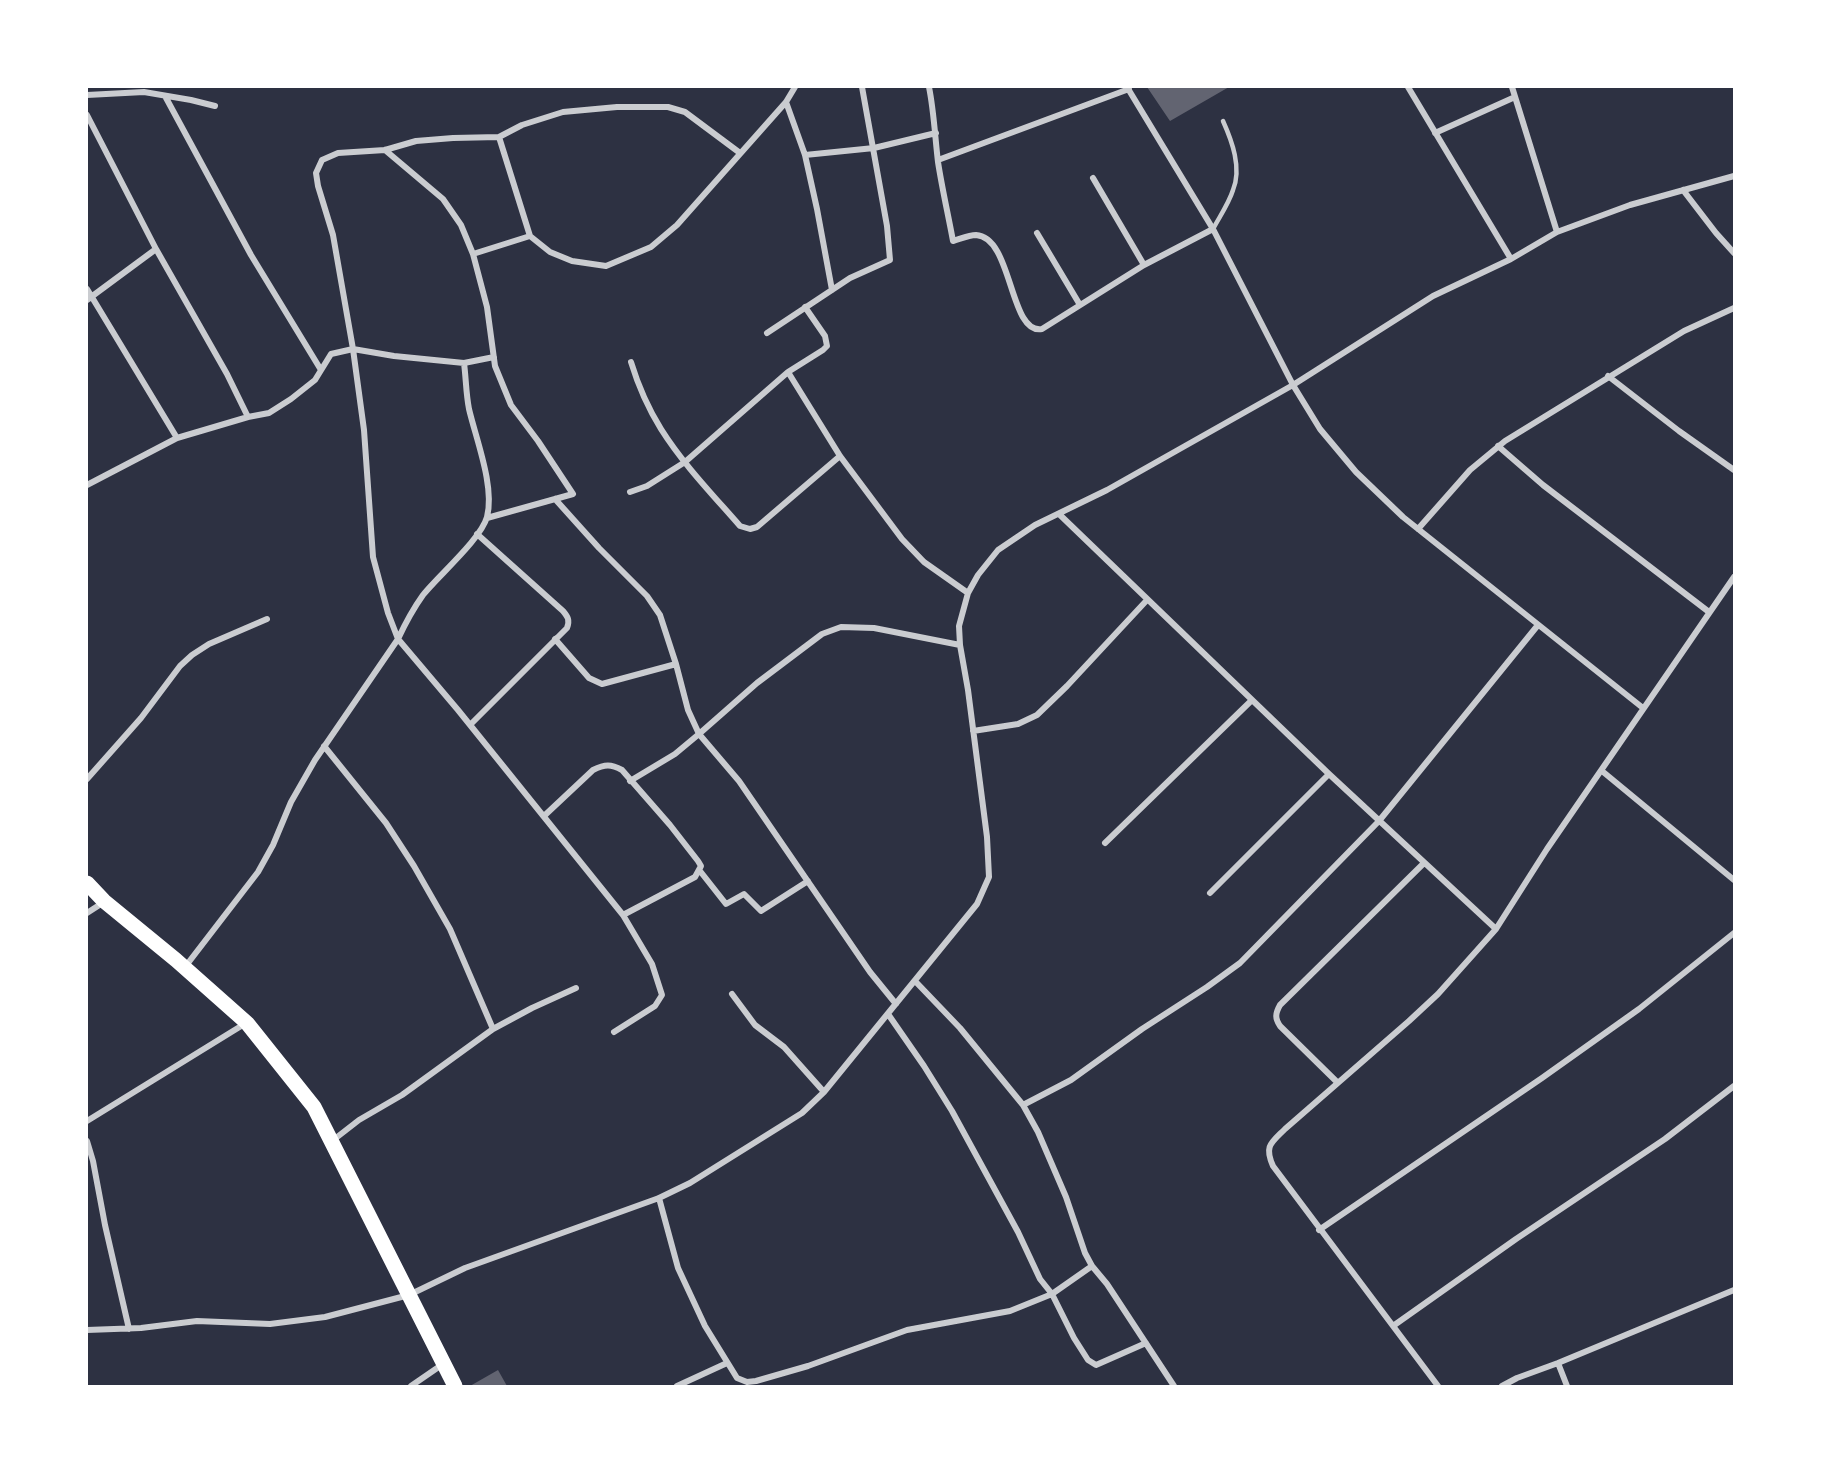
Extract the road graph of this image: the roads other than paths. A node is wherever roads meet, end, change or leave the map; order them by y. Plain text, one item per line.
1 (795, 87) edge
2 (862, 87) edge
3 (929, 87) edge
4 (1408, 87) edge
5 (1512, 87) edge
6 (1128, 88) edge
7 (87, 95) edge
8 (165, 96) junction
9 (1515, 97) junction
10 (786, 102) junction
11 (215, 106) dead end
12 (87, 115) edge
13 (1223, 121) dead end
14 (936, 132) junction
15 (1435, 133) junction
16 (499, 137) junction
17 (874, 148) junction
18 (385, 150) junction
19 (740, 153) junction
20 (805, 155) junction
21 (938, 160) junction
22 (1734, 176) edge
23 (1093, 178) dead end
24 (1683, 190) junction
25 (1213, 228) junction
26 (1557, 232) junction
27 (1037, 233) dead end
28 (530, 236) junction
29 (156, 249) junction
30 (1734, 253) edge
31 (473, 254) junction
32 (1511, 259) junction
33 (1144, 265) junction
34 (87, 289) edge
35 (831, 290) junction
36 (89, 298) edge
37 (1080, 305) junction
38 (805, 307) junction
39 (1734, 308) edge
40 (767, 333) dead end
41 (353, 349) junction
42 (494, 357) junction
43 (630, 362) dead end
44 (464, 363) junction
45 (321, 370) junction
46 (788, 372) junction
47 (1608, 376) junction
48 (1293, 385) junction
49 (249, 417) junction
50 (177, 438) junction
51 (1498, 446) junction
52 (840, 456) junction
53 (685, 462) junction
54 (1734, 470) edge
55 (87, 485) edge
56 (630, 492) dead end
57 (555, 499) junction
58 (1059, 514) junction
59 (487, 518) junction
60 (1418, 529) junction
61 (477, 534) junction
62 (1734, 577) edge
63 (968, 593) junction
64 (1147, 600) junction
65 (1709, 612) junction
66 (267, 620) dead end
67 (1538, 625) junction
68 (398, 639) junction
69 (555, 639) junction
70 (960, 645) junction
71 (676, 664) junction
72 (1252, 700) junction
73 (1643, 708) junction
74 (470, 725) junction
75 (974, 731) junction
76 (699, 734) junction
77 (324, 746) junction
78 (1602, 771) junction
79 (1329, 774) junction
80 (87, 779) edge
81 (630, 781) junction
82 (544, 816) junction
83 (1379, 821) junction
84 (1105, 843) dead end
85 (1424, 863) junction
86 (700, 871) junction
87 (1734, 880) edge
88 (808, 881) junction
89 (87, 883) edge
90 (1210, 893) dead end
91 (104, 901) junction
92 (87, 913) edge
93 (622, 915) junction
94 (1496, 929) junction
95 (1734, 933) edge
96 (184, 968) junction
97 (915, 981) junction
98 (576, 988) dead end
99 (732, 994) dead end
100 (896, 1004) junction
101 (888, 1014) junction
102 (247, 1023) junction
103 (493, 1029) junction
104 (614, 1032) dead end
105 (1338, 1083) junction
106 (1734, 1086) edge
107 (824, 1092) junction
108 (1023, 1106) junction
109 (87, 1121) edge
110 (87, 1141) edge
111 (331, 1141) junction
112 (659, 1198) junction
113 (1319, 1230) junction
114 (1092, 1266) junction
115 (1734, 1290) edge
116 (1052, 1294) junction
117 (409, 1295) junction
118 (1393, 1326) junction
119 (129, 1329) junction
120 (87, 1330) edge
121 (1146, 1343) junction
122 (727, 1363) junction
123 (1558, 1363) junction
124 (444, 1364) junction
125 (411, 1386) edge
126 (455, 1386) edge
127 (676, 1386) edge
128 (1174, 1386) edge
129 (1438, 1386) edge
130 (1502, 1386) edge
131 (1568, 1386) edge

1 - 10 street
2 - 17 street
3 - 14 street
4 - 15 street
5 - 9 street
6 - 21 street
6 - 25 street
7 - 8 street
8 - 11 street
8 - 45 street
9 - 15 street
9 - 26 street
10 - 19 street
10 - 20 street
12 - 29 street
13 - 25 lane
14 - 17 street
14 - 21 street
15 - 32 street
16 - 18 street
16 - 19 street
16 - 28 street
17 - 20 street
17 - 35 street
18 - 31 street
18 - 41 street
19 - 28 street
20 - 35 street
21 - 37 street
22 - 24 street
23 - 33 street
24 - 26 street
24 - 30 street
25 - 33 street
25 - 48 street
26 - 32 street
27 - 37 street
28 - 31 street
29 - 36 street
29 - 49 street
31 - 42 street
32 - 48 street
33 - 37 street
34 - 36 street
35 - 38 street
36 - 50 street
38 - 40 street
38 - 46 street
39 - 47 street
41 - 44 street
41 - 45 street
41 - 68 street
42 - 44 street
42 - 57 street
43 - 53 street
44 - 59 street
45 - 49 street
46 - 52 street
46 - 53 street
47 - 51 street
47 - 54 street
48 - 58 street
48 - 60 street
49 - 50 street
50 - 55 street
51 - 60 street
51 - 65 street
52 - 53 street
52 - 63 street
53 - 56 street
57 - 59 street
57 - 71 street
58 - 63 street
58 - 64 street
59 - 61 street
60 - 67 street
61 - 68 street
61 - 69 street
62 - 65 street
63 - 70 street
64 - 72 street
64 - 75 street
65 - 73 street
66 - 80 street
67 - 73 street
67 - 83 street
68 - 74 street
68 - 77 street
69 - 71 street
69 - 74 street
70 - 75 street
70 - 76 street
71 - 76 street
72 - 79 street
72 - 84 street
73 - 78 street
74 - 82 street
75 - 97 street
76 - 81 street
76 - 88 street
77 - 96 street
77 - 103 street
78 - 87 street
78 - 94 street
79 - 83 street
79 - 90 street
81 - 82 street
81 - 86 street
82 - 93 street
83 - 85 street
83 - 108 street
85 - 94 street
85 - 105 street
86 - 88 street
86 - 93 street
88 - 100 street
89 - 91 main road
91 - 92 street
91 - 96 main road
93 - 104 street
94 - 105 street
95 - 113 street
96 - 102 main road
97 - 100 street
97 - 108 street
98 - 103 street
99 - 107 street
100 - 101 street
101 - 107 street
101 - 116 street
102 - 109 street
102 - 111 main road
103 - 111 street
105 - 113 street
106 - 118 street
107 - 112 street
108 - 114 street
110 - 119 street
111 - 117 main road
112 - 117 street
112 - 122 street
113 - 118 street
114 - 116 street
114 - 121 street
115 - 123 street
116 - 121 street
116 - 122 street
117 - 119 street
117 - 124 main road
118 - 129 street
119 - 120 street
121 - 128 street
122 - 127 street
123 - 130 street
123 - 131 street
124 - 125 street
124 - 126 main road

